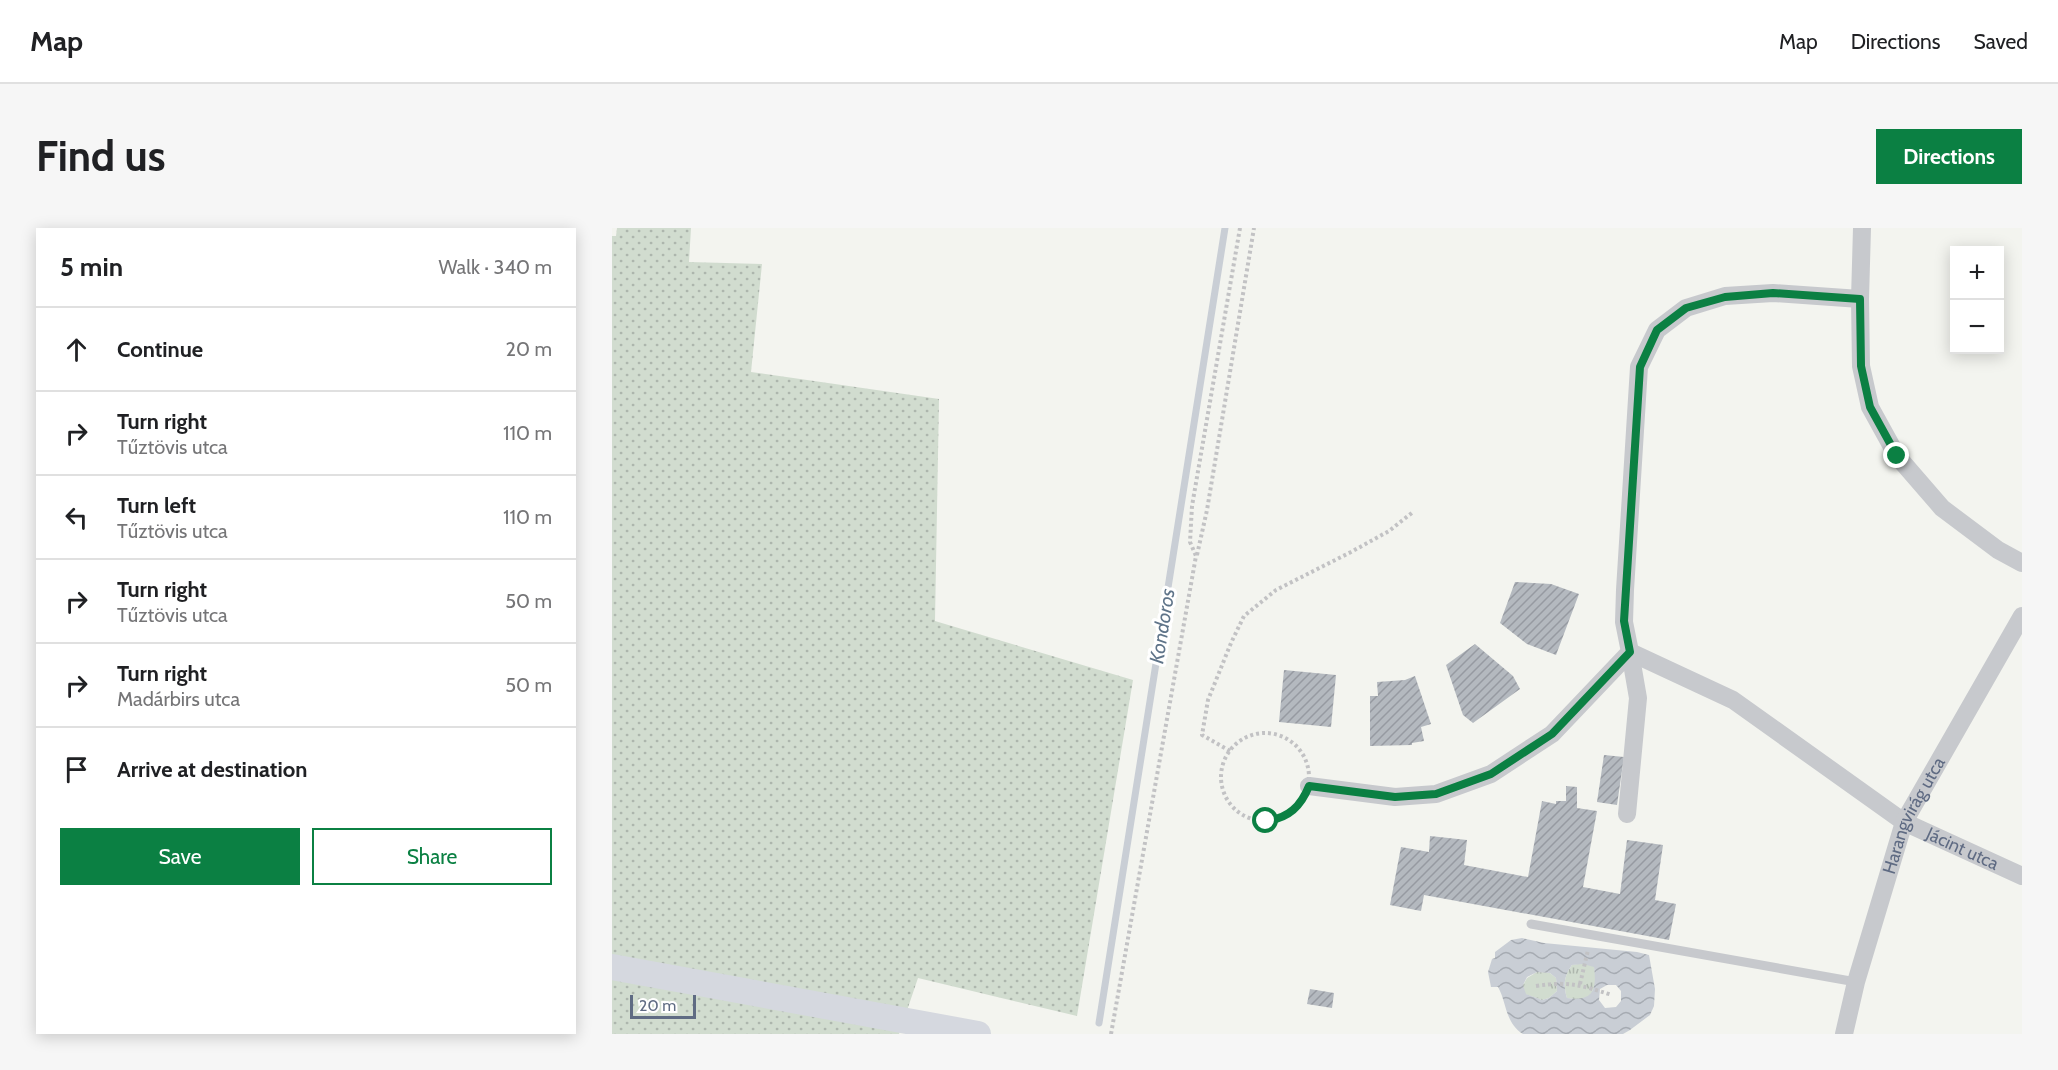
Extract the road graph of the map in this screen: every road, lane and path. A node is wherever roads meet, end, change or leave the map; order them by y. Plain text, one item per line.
1 (1240, 228) edge
2 (1254, 228) edge
3 (1862, 228) edge
4 (1860, 299) junction
5 (1413, 512) dead end
6 (1196, 556) junction
7 (2022, 562) edge
8 (2022, 616) edge
9 (1630, 652) junction
10 (1230, 751) junction
11 (1309, 786) junction
12 (1627, 814) dead end
13 (1904, 822) junction
14 (2022, 876) edge
15 (1531, 924) dead end
16 (1590, 944) dead end
17 (612, 966) edge
18 (1856, 982) junction
19 (1580, 984) junction
20 (1536, 986) dead end
21 (1612, 995) dead end
22 (978, 1034) edge
23 (1111, 1034) edge
24 (1844, 1034) edge

1 - 6 path
2 - 6 path
3 - 4 street
4 - 7 street
4 - 9 street
5 - 10 path
6 - 23 path
8 - 13 street, Harangvirág utca
9 - 11 street
9 - 12 street
9 - 13 street, Jácint utca
10 - 11 path
10 - 11 path
13 - 14 street, Jácint utca
13 - 18 street, Harangvirág utca
15 - 18 lane
16 - 19 path
17 - 22 main road
18 - 24 street, Harangvirág utca
19 - 20 path
19 - 21 path

